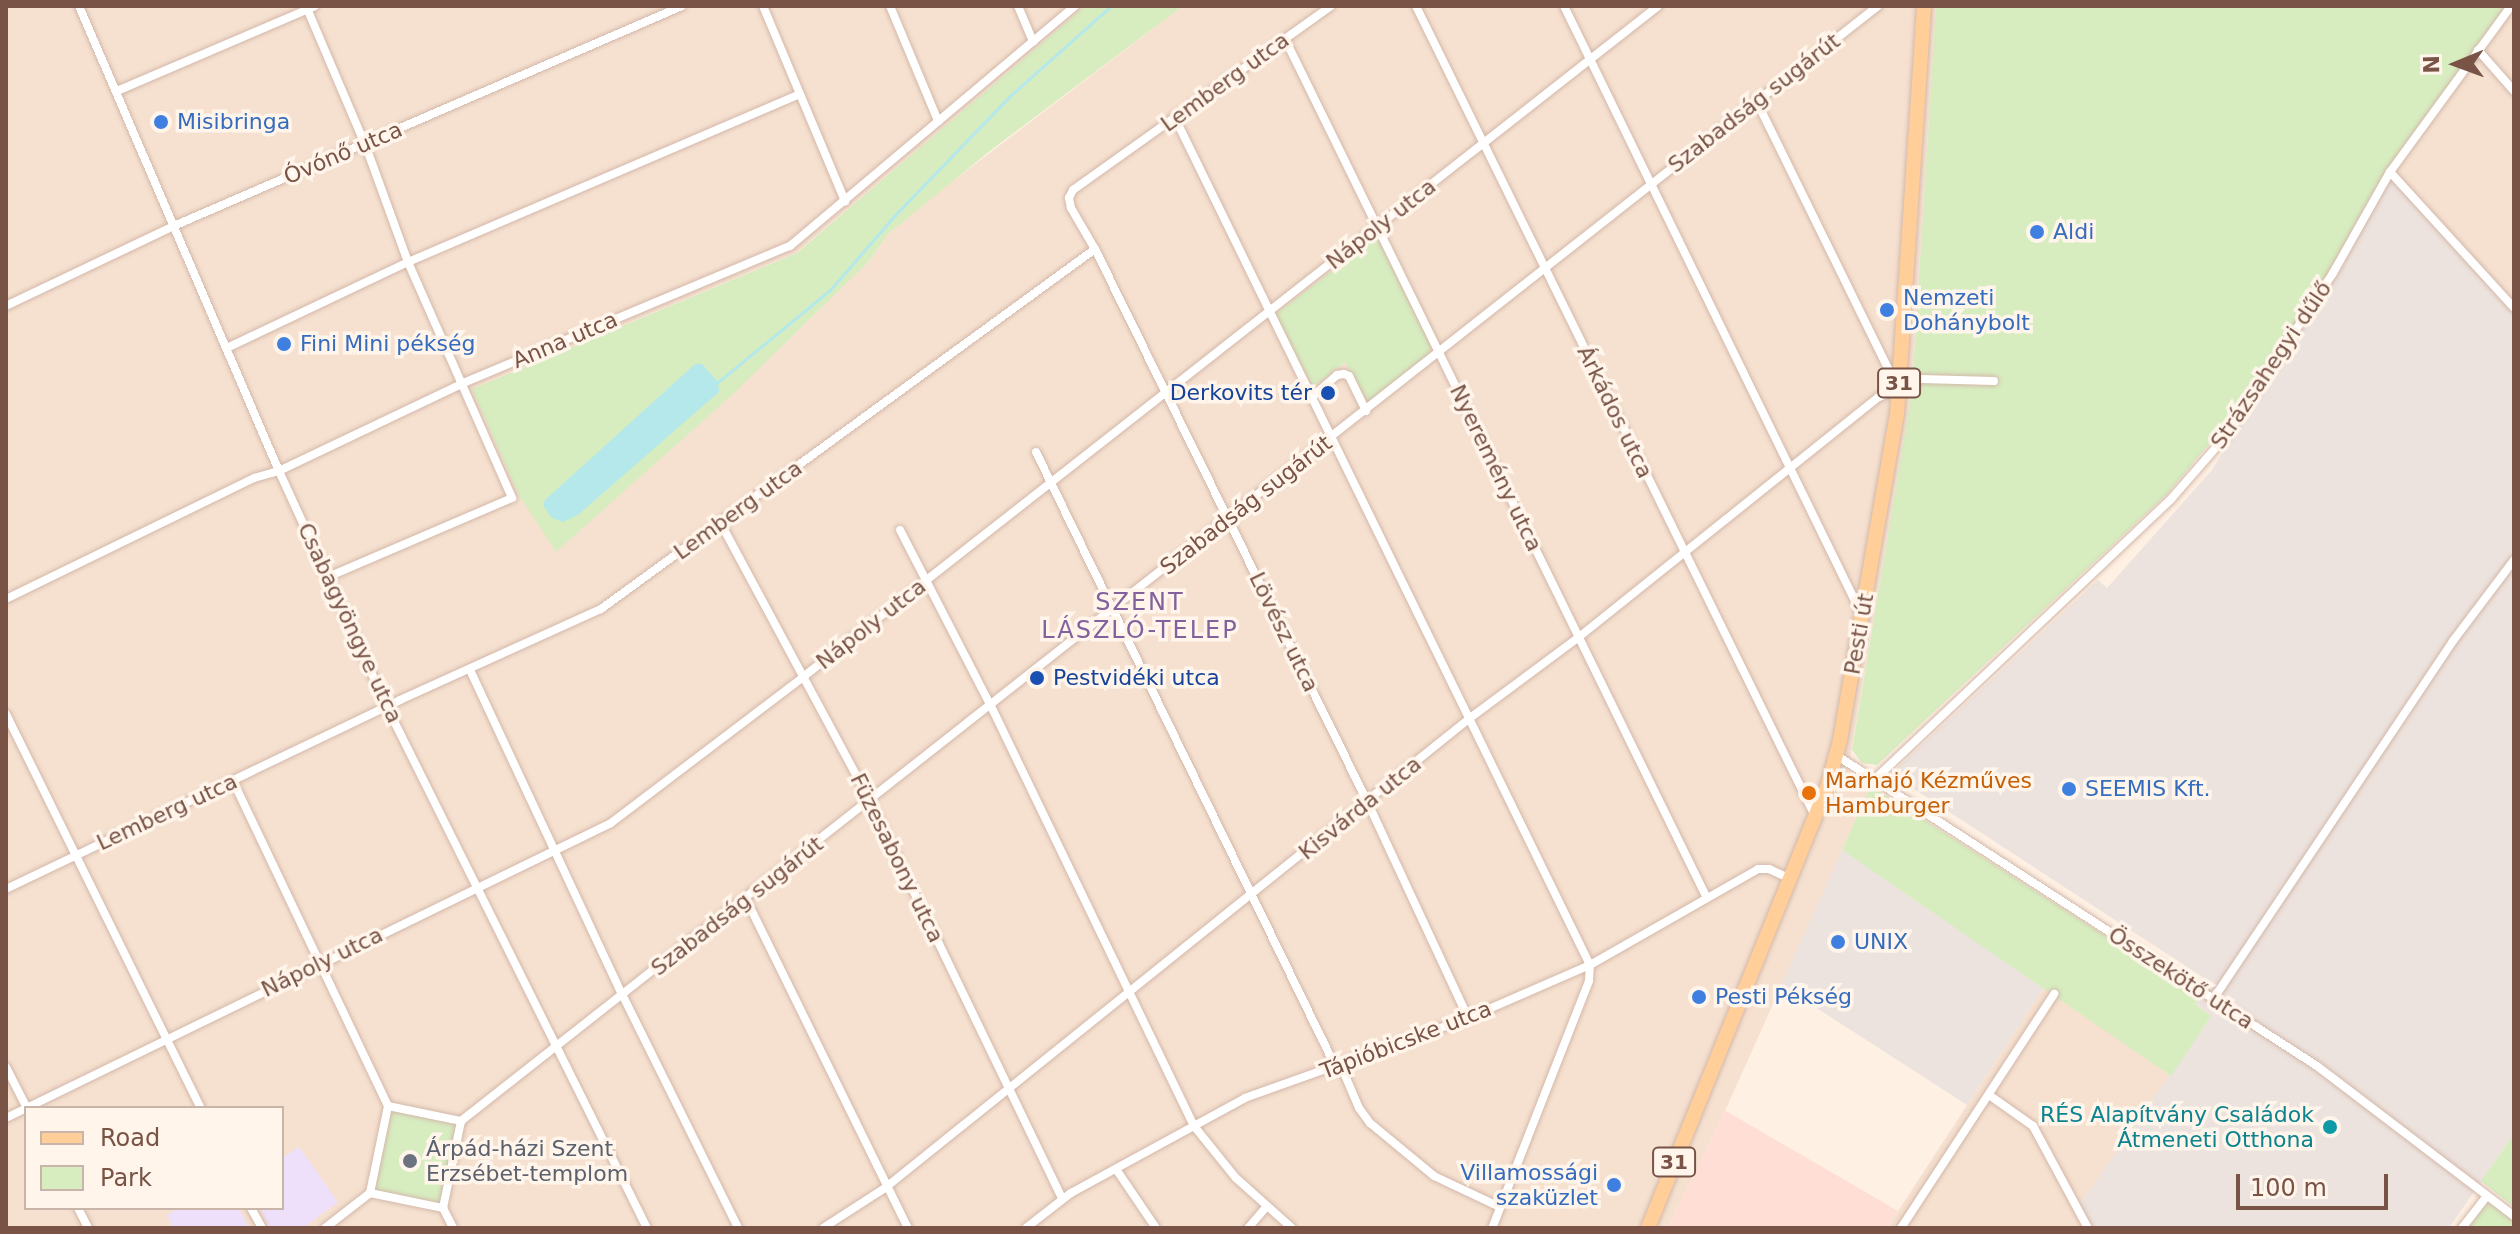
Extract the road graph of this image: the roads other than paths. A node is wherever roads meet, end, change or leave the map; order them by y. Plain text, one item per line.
1 (79, 6) edge
2 (682, 6) edge
3 (763, 6) edge
4 (890, 6) edge
5 (1018, 6) edge
6 (1075, 6) edge
7 (1331, 6) edge
8 (1416, 6) edge
9 (1564, 6) edge
10 (1658, 6) edge
11 (1878, 6) edge
12 (1924, 6) edge
13 (2511, 6) edge
14 (310, 7) edge
15 (1285, 39) junction
16 (1033, 42) junction
17 (2478, 50) junction
18 (1590, 59) junction
19 (117, 91) junction
20 (2514, 91) edge
21 (800, 94) junction
22 (1756, 100) junction
23 (1175, 118) junction
24 (938, 121) junction
25 (365, 144) junction
26 (1484, 144) junction
27 (2390, 172) junction
28 (1652, 184) junction
29 (845, 201) junction
30 (176, 225) junction
31 (1378, 226) junction
32 (1095, 249) junction
33 (408, 262) junction
34 (1545, 268) junction
35 (6, 306) edge
36 (2514, 308) edge
37 (1270, 311) junction
38 (227, 348) junction
39 (1439, 352) junction
40 (1994, 381) dead end
41 (461, 384) junction
42 (1898, 388) junction
43 (1166, 393) junction
44 (1313, 396) junction
45 (1366, 411) junction
46 (1333, 436) junction
47 (1036, 452) dead end
48 (1790, 468) junction
49 (279, 471) junction
50 (1051, 484) junction
51 (1228, 519) junction
52 (721, 524) junction
53 (900, 530) dead end
54 (1684, 554) junction
55 (2514, 560) edge
56 (330, 576) junction
57 (928, 580) junction
58 (6, 599) edge
59 (1113, 610) junction
60 (1862, 616) junction
61 (1579, 637) junction
62 (470, 670) junction
63 (803, 677) junction
64 (991, 706) junction
65 (387, 707) junction
66 (6, 714) edge
67 (1470, 718) junction
68 (1836, 755) junction
69 (1874, 780) junction
70 (233, 781) junction
71 (870, 801) junction
72 (1367, 801) junction
73 (1815, 817) junction
74 (555, 850) junction
75 (74, 856) junction
76 (1790, 879) junction
77 (477, 887) junction
78 (6, 889) edge
79 (1253, 896) junction
80 (1707, 898) junction
81 (746, 899) junction
82 (320, 962) junction
83 (1590, 965) junction
84 (1130, 991) junction
85 (2054, 994) dead end
86 (623, 996) junction
87 (2214, 998) junction
88 (1468, 1018) junction
89 (166, 1038) junction
90 (557, 1048) junction
91 (6, 1067) edge
92 (1338, 1067) junction
93 (1010, 1089) junction
94 (1989, 1095) junction
95 (26, 1106) edge
96 (31, 1106) edge
97 (200, 1106) edge
98 (388, 1106) junction
99 (461, 1121) junction
100 (1194, 1126) junction
101 (1116, 1169) junction
102 (885, 1188) junction
103 (370, 1193) junction
104 (2486, 1197) junction
105 (1062, 1199) junction
106 (1267, 1206) junction
107 (1500, 1207) junction
108 (443, 1208) junction
109 (79, 1210) edge
110 (252, 1210) edge
111 (2514, 1216) edge
112 (88, 1228) edge
113 (262, 1228) edge
114 (325, 1228) edge
115 (453, 1228) edge
116 (647, 1228) edge
117 (738, 1228) edge
118 (823, 1228) edge
119 (908, 1228) edge
120 (1026, 1228) edge
121 (1156, 1228) edge
122 (1248, 1228) edge
123 (1292, 1228) edge
124 (1492, 1228) edge
125 (1648, 1228) edge
126 (1901, 1228) edge
127 (2088, 1228) edge
128 (2462, 1228) edge

1 - 19 street, Csabagyöngye utca
2 - 25 street, Óvónő utca
3 - 21 street
4 - 24 street
5 - 16 street
6 - 16 street, Anna utca
7 - 15 street, Lemberg utca
8 - 26 street, Árkádos utca
9 - 18 street
10 - 18 street, Nápoly utca
11 - 22 street, Szabadság sugárút
12 - 42 main road, Pesti út / 31
13 - 17 street, Strázsahegyi dűlő
14 - 19 street
14 - 25 street
15 - 23 street, Lemberg utca
15 - 31 street, Nyeremény utca
16 - 24 street, Anna utca
17 - 20 street
17 - 27 street, Strázsahegyi dűlő
18 - 26 street, Nápoly utca
18 - 28 street
19 - 30 street, Csabagyöngye utca
21 - 29 street
21 - 33 street
22 - 28 street, Szabadság sugárút
22 - 42 street
23 - 32 street, Lemberg utca
23 - 37 street
24 - 29 street, Anna utca
25 - 30 street, Óvónő utca
25 - 33 street
26 - 31 street, Nápoly utca
26 - 34 street, Árkádos utca
27 - 36 street
27 - 69 street, Strázsahegyi dűlő
28 - 34 street, Szabadság sugárút
28 - 48 street
29 - 41 street, Anna utca
30 - 35 street, Óvónő utca
30 - 38 street, Csabagyöngye utca
31 - 37 street, Nápoly utca
31 - 39 street, Nyeremény utca
32 - 43 street, Lövész utca
32 - 52 street, Lemberg utca
33 - 38 street
33 - 41 street
34 - 39 street, Szabadság sugárút
34 - 54 street, Árkádos utca
37 - 43 street, Nápoly utca
37 - 44 street
38 - 49 street, Csabagyöngye utca
39 - 45 street, Szabadság sugárút
39 - 61 street, Nyeremény utca
40 - 42 street, Kisvárda utca
41 - 49 street, Anna utca
41 - 56 street
42 - 48 street, Kisvárda utca
42 - 60 main road, Pesti út / 31
43 - 50 street, Nápoly utca
43 - 51 street, Lövész utca
44 - 45 street
44 - 46 street
45 - 46 street, Szabadság sugárút
46 - 51 street, Szabadság sugárút
46 - 67 street
47 - 50 street
48 - 54 street, Kisvárda utca
48 - 60 street
49 - 56 street, Csabagyöngye utca
49 - 58 street, Anna utca
50 - 57 street, Nápoly utca
50 - 59 street
51 - 59 street, Szabadság sugárút
51 - 72 street, Lövész utca
52 - 62 street, Lemberg utca
52 - 63 street, Füzesabony utca
53 - 57 street
54 - 61 street, Kisvárda utca
54 - 73 street, Árkádos utca
55 - 87 street
56 - 65 street, Csabagyöngye utca
57 - 63 street, Nápoly utca
57 - 64 street
59 - 64 street, Szabadság sugárút
59 - 79 street
60 - 68 main road, Pesti út / 31
61 - 67 street, Kisvárda utca
61 - 80 street, Nyeremény utca
62 - 65 street, Lemberg utca
62 - 74 street
63 - 71 street, Füzesabony utca
63 - 74 street, Nápoly utca
64 - 71 street, Szabadság sugárút
64 - 84 street
65 - 70 street, Lemberg utca
65 - 77 street, Csabagyöngye utca
66 - 75 street
67 - 72 street, Kisvárda utca
67 - 83 street
68 - 69 street, Összekötő utca
68 - 73 main road, Pesti út / 31
69 - 87 street, Összekötő utca
70 - 75 street, Lemberg utca
70 - 82 street
71 - 81 street, Szabadság sugárút
71 - 93 street, Füzesabony utca
72 - 79 street, Kisvárda utca
72 - 88 street, Lövész utca
73 - 76 main road, Pesti út / 31
74 - 77 street, Nápoly utca
74 - 86 street
75 - 78 street, Lemberg utca
75 - 89 street
76 - 80 street, Tápióbicske utca
76 - 125 main road, Pesti út / 31
77 - 82 street, Nápoly utca
77 - 90 street, Csabagyöngye utca
79 - 84 street, Kisvárda utca
79 - 92 street
80 - 83 street, Tápióbicske utca
81 - 86 street, Szabadság sugárút
81 - 102 street
82 - 89 street, Nápoly utca
82 - 98 street
83 - 88 street, Tápióbicske utca
83 - 107 street
84 - 93 street, Kisvárda utca
84 - 100 street
85 - 94 street
86 - 90 street, Szabadság sugárút
86 - 117 street
87 - 104 street, Összekötő utca
88 - 92 street, Tápióbicske utca
89 - 96 street, Nápoly utca
89 - 97 street
90 - 99 street, Szabadság sugárút
90 - 116 street, Csabagyöngye utca
91 - 95 street
92 - 100 street, Tápióbicske utca
92 - 107 street
93 - 102 street, Kisvárda utca
93 - 105 street, Füzesabony utca
94 - 126 street
94 - 127 street
98 - 99 street
98 - 103 street
99 - 108 street
100 - 101 street, Tápióbicske utca
100 - 106 street
101 - 105 street, Tápióbicske utca
101 - 121 street
102 - 118 street, Kisvárda utca
102 - 119 street
103 - 108 street
103 - 114 street
104 - 111 street, Összekötő utca
104 - 128 street
105 - 120 street, Tápióbicske utca
106 - 122 street
106 - 123 street
107 - 124 street
108 - 115 street
109 - 112 street
110 - 113 street

